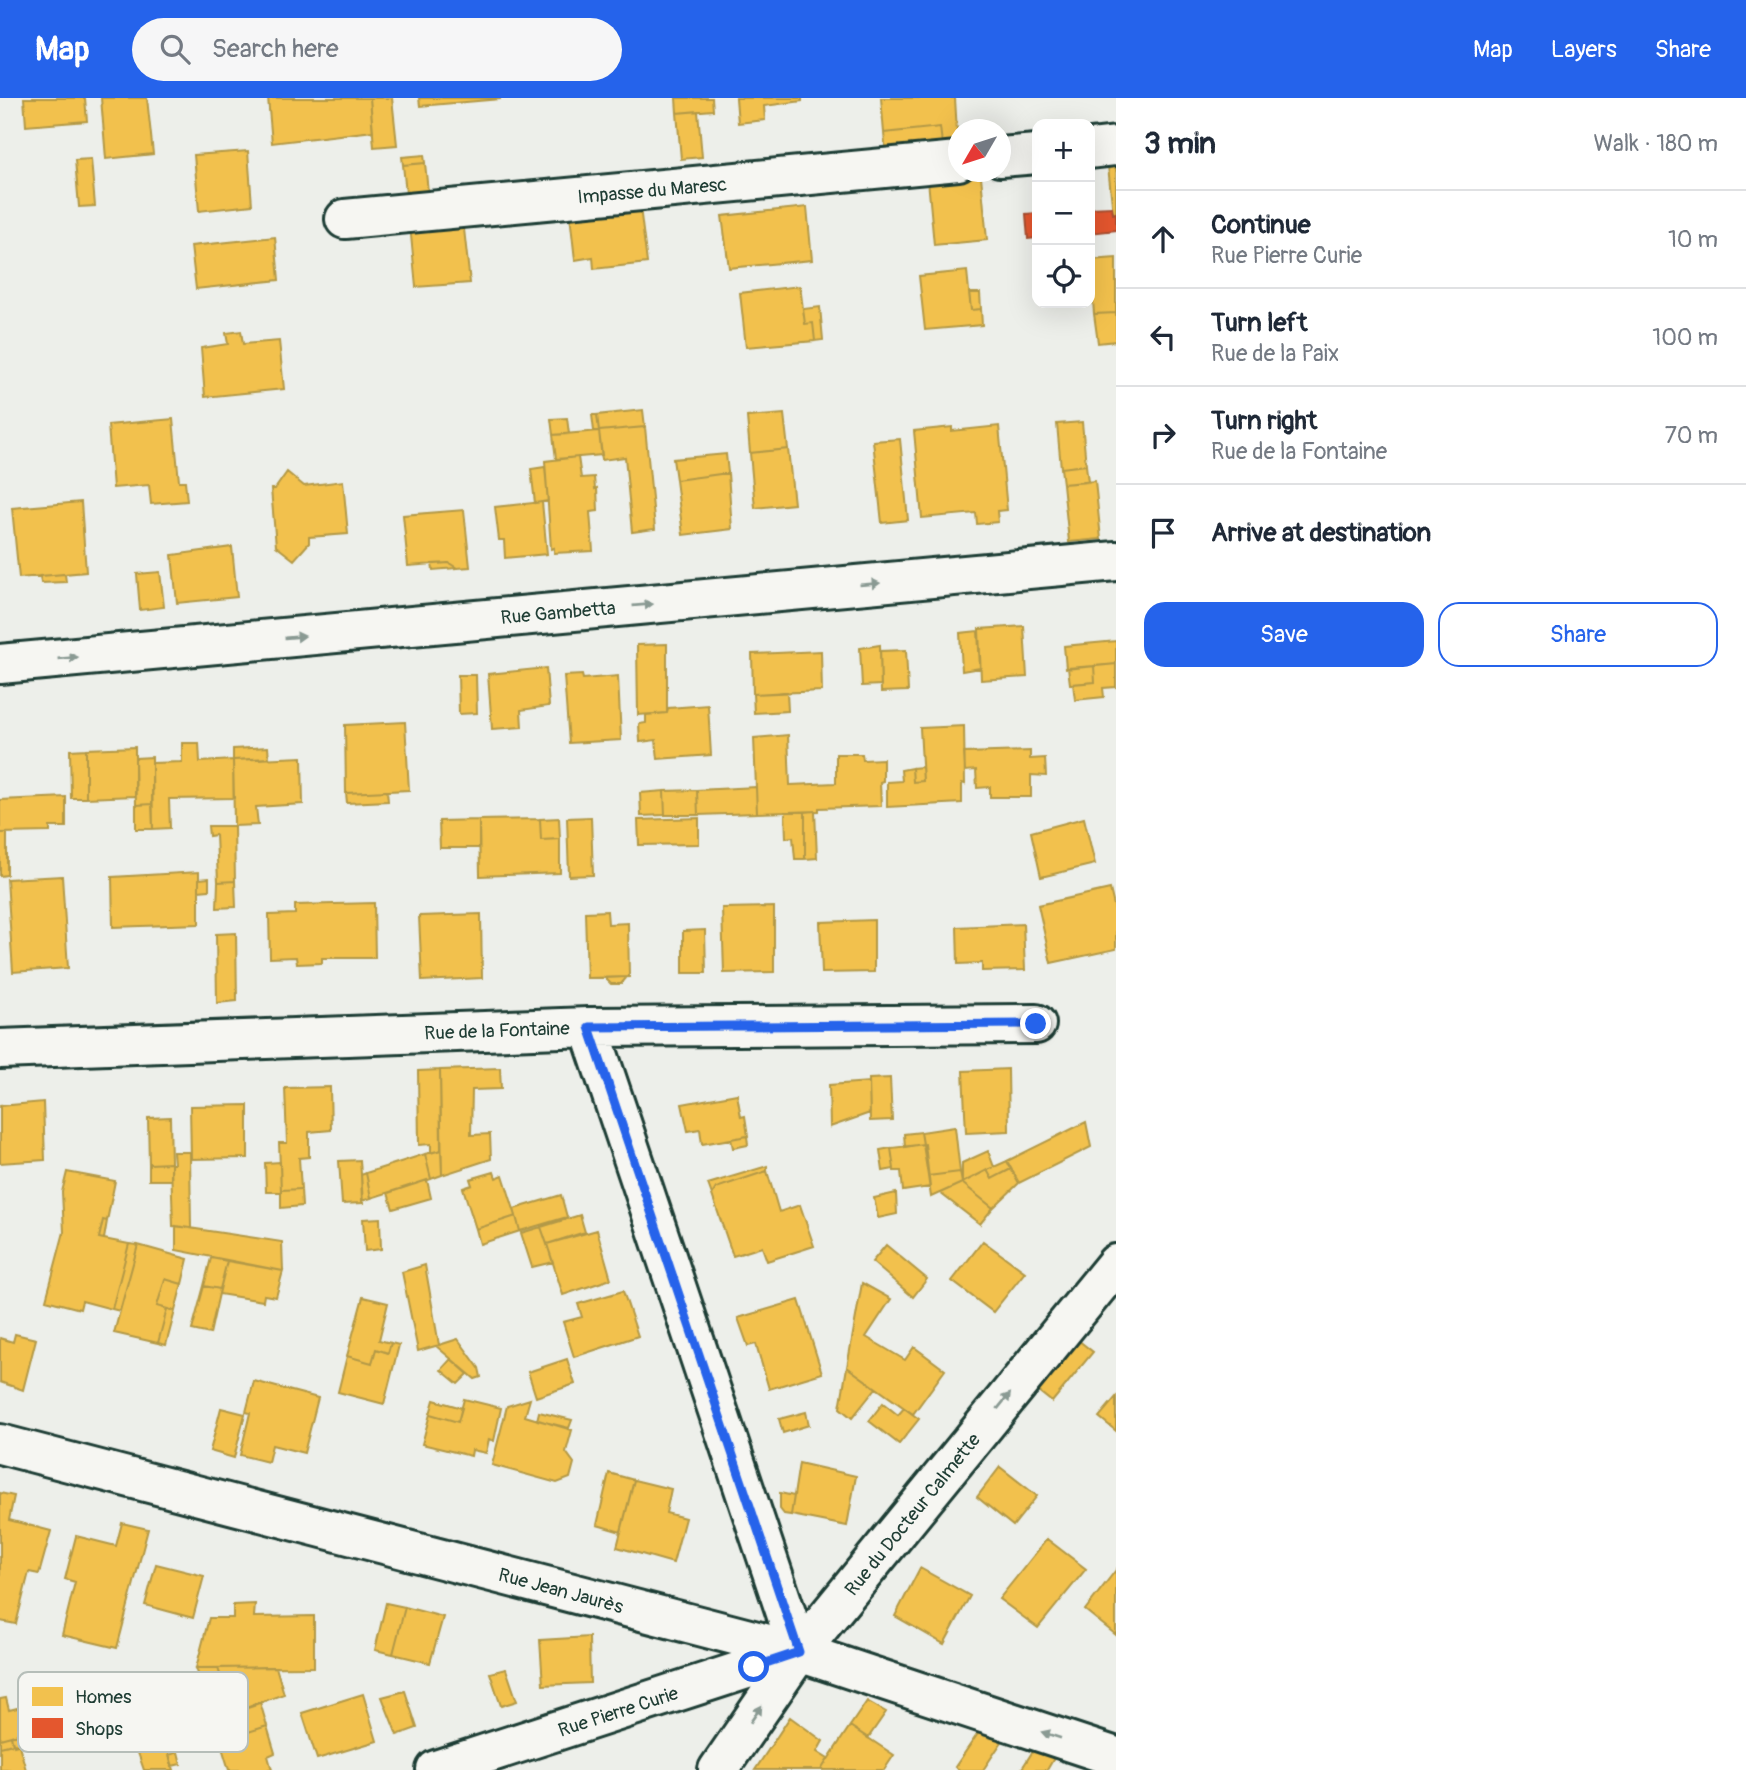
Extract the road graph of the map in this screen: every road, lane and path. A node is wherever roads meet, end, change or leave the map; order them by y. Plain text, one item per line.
1 (1116, 146) edge
2 (1095, 148) edge
3 (1032, 154) edge
4 (1011, 156) edge
5 (948, 162) edge
6 (345, 219) dead end
7 (1116, 561) edge
8 (0, 664) edge
9 (1036, 1024) dead end
10 (589, 1027) junction
11 (0, 1049) edge
12 (1116, 1264) edge
13 (0, 1444) edge
14 (799, 1652) junction
15 (1116, 1757) edge
16 (436, 1770) edge
17 (718, 1770) edge

1 - 2 street
3 - 4 street
5 - 6 street, Impasse du Maresc
8 -> 7 street, Rue Gambetta
9 - 10 street, Rue de la Fontaine
10 - 11 street, Rue de la Fontaine
10 - 14 street
14 -> 12 street, Rue du Docteur Calmette
13 - 14 street, Rue Jean Jaurès
15 -> 14 street, Rue Jean Jaurès
14 - 16 street, Rue Pierre Curie
17 -> 14 street, Rue du Docteur Calmette

